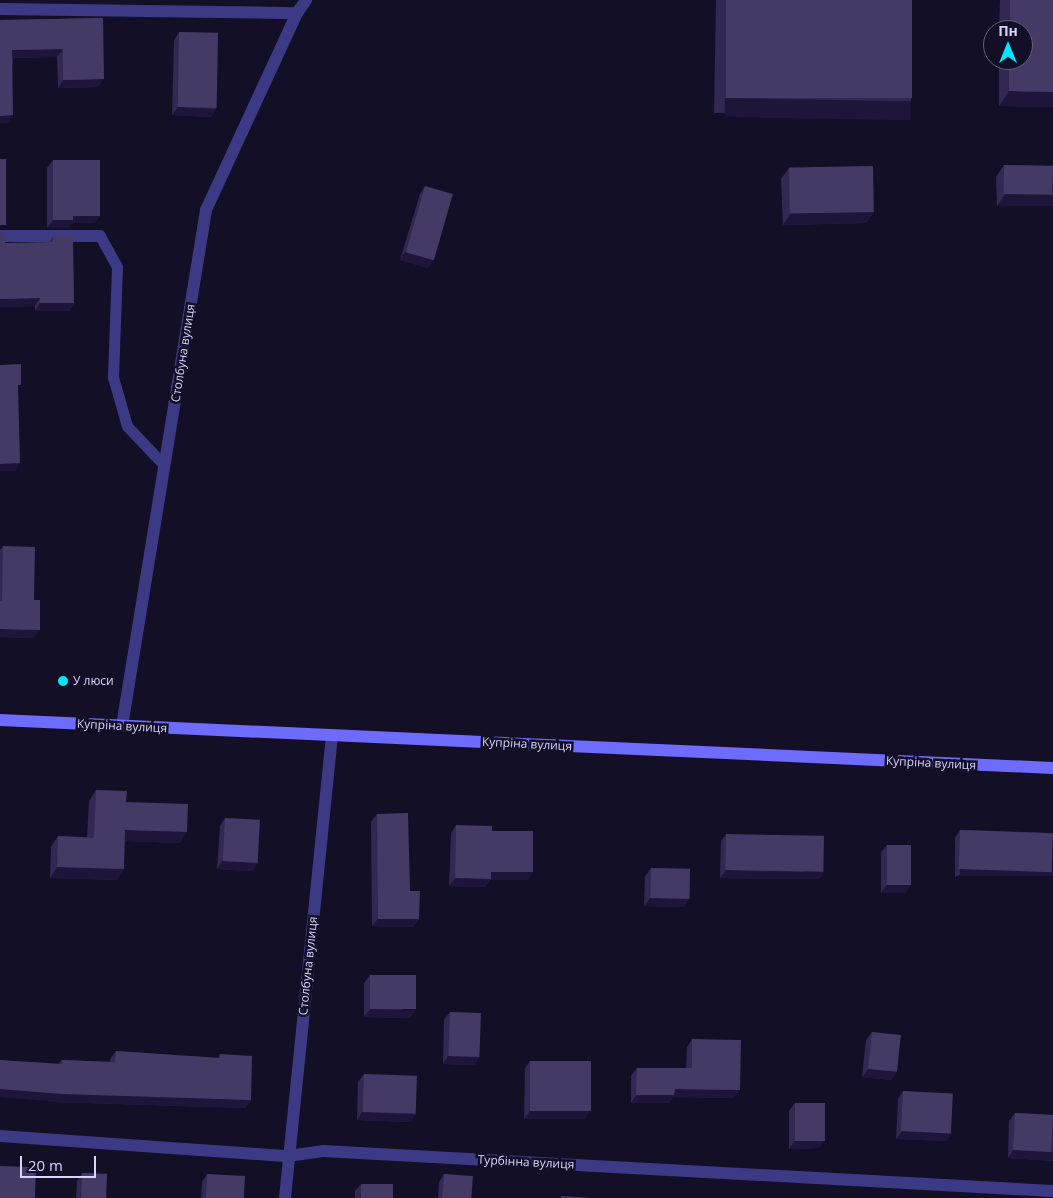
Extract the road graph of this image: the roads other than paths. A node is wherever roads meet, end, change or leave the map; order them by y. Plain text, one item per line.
1 (306, 0) edge
2 (0, 9) edge
3 (297, 12) junction
4 (0, 236) edge
5 (100, 236) joint
6 (164, 465) junction
7 (0, 720) edge
8 (122, 726) junction
9 (332, 735) junction
10 (1053, 768) edge
11 (0, 1136) edge
12 (288, 1156) junction
13 (1053, 1191) edge
14 (285, 1198) edge

1 - 3 street, Столбуна вулиця
2 - 3 street
3 - 6 street, Столбуна вулиця
4 - 5 street
5 - 6 lane
6 - 8 street, Столбуна вулиця
7 - 8 main road, Купріна вулиця
8 - 9 main road, Купріна вулиця
9 - 10 main road, Купріна вулиця
9 - 12 street, Столбуна вулиця
11 - 12 street, Турбінна вулиця
12 - 13 street, Турбінна вулиця
12 - 14 street, Столбуна вулиця

